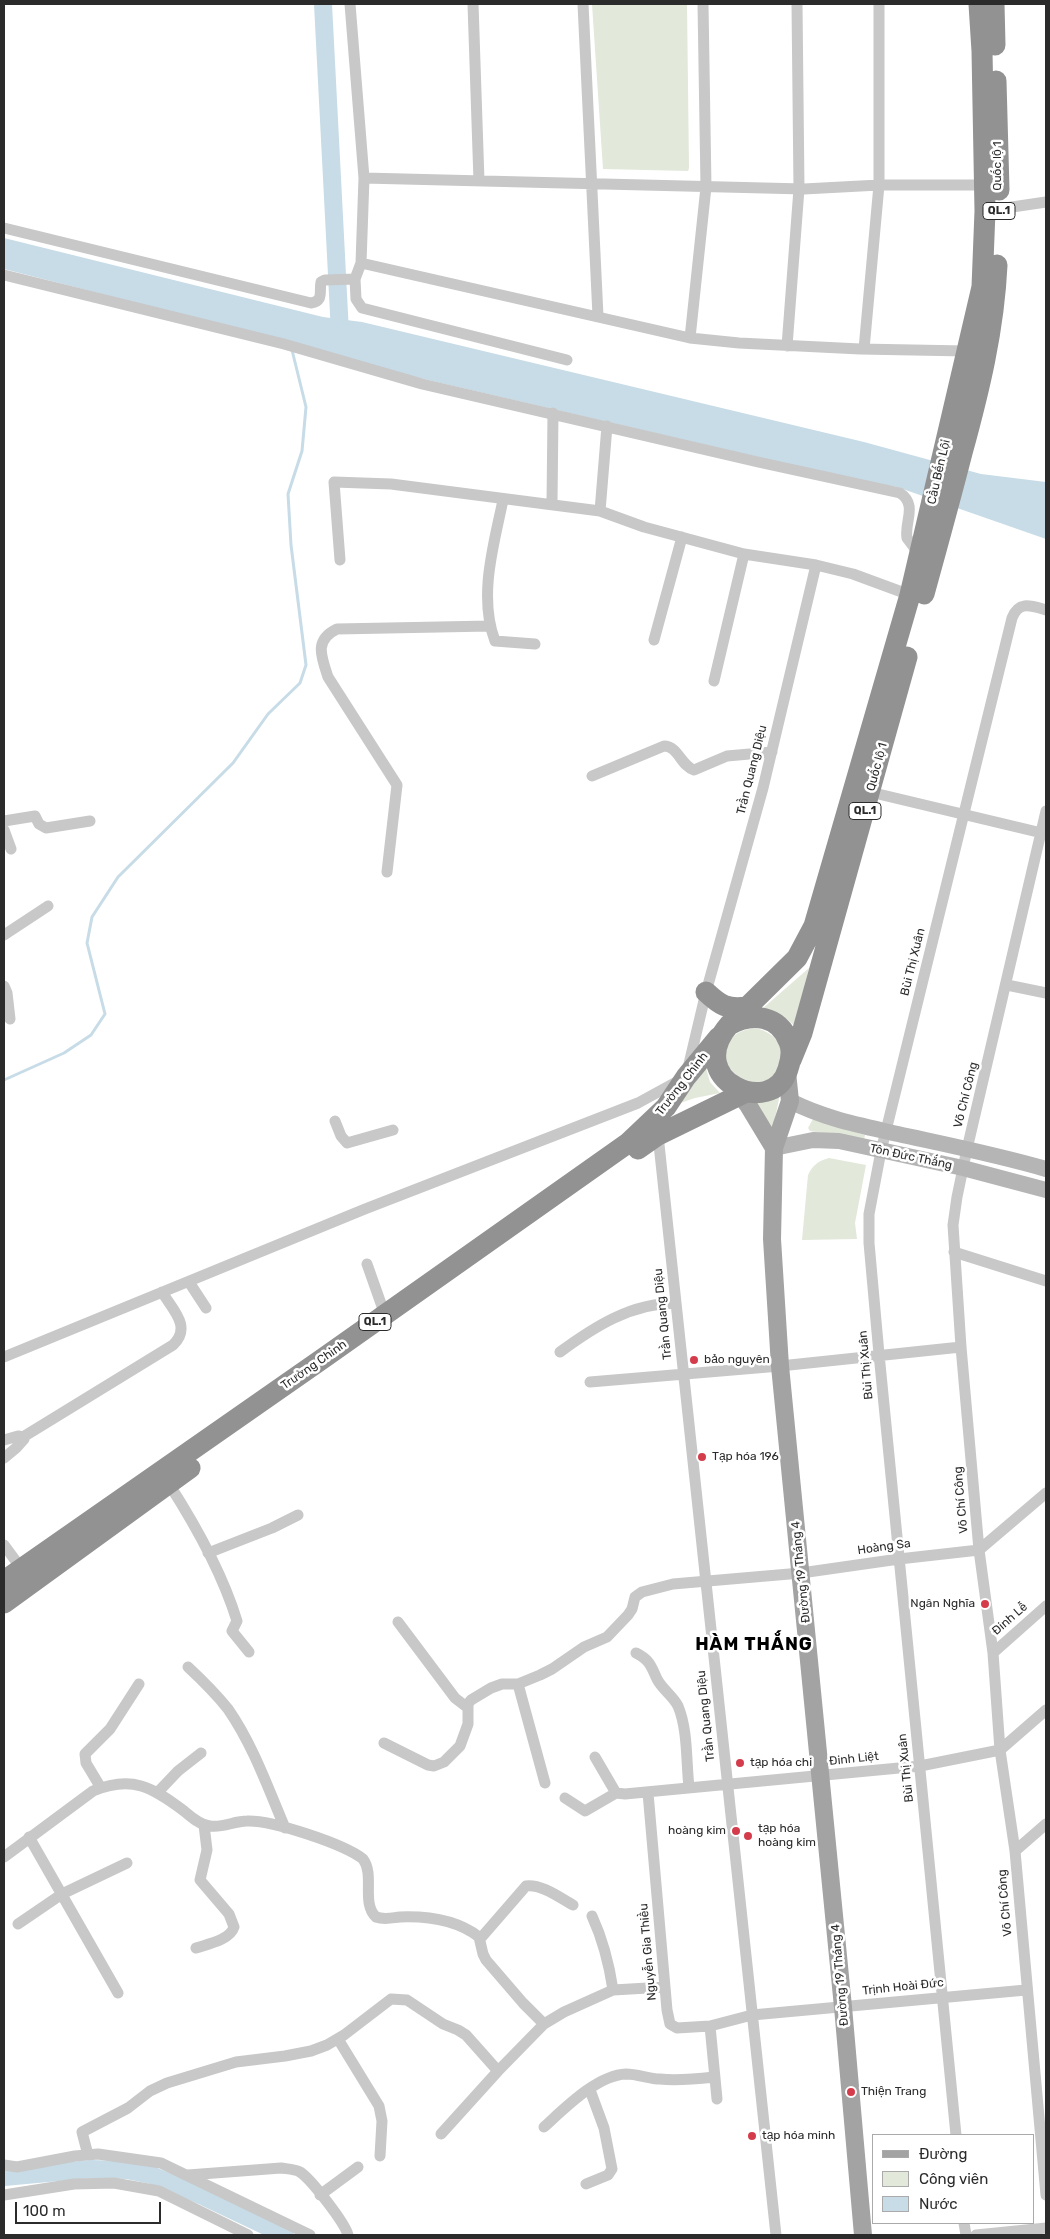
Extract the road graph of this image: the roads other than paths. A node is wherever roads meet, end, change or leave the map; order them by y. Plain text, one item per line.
1 (350, 4) edge
2 (473, 4) edge
3 (583, 4) edge
4 (703, 4) edge
5 (797, 4) edge
6 (879, 4) edge
7 (979, 4) edge
8 (994, 4) edge
9 (364, 178) junction
10 (479, 181) junction
11 (592, 184) junction
12 (879, 185) junction
13 (991, 185) junction
14 (706, 187) junction
15 (799, 189) junction
16 (1046, 202) edge
17 (992, 211) junction
18 (4, 228) edge
19 (361, 264) junction
20 (4, 275) edge
21 (351, 279) junction
22 (598, 316) junction
23 (690, 338) junction
24 (787, 346) junction
25 (864, 349) junction
26 (966, 351) junction
27 (567, 360) dead end
28 (958, 390) joint
29 (553, 413) junction
30 (972, 416) joint
31 (607, 426) junction
32 (503, 500) junction
33 (552, 504) junction
34 (600, 511) junction
35 (682, 537) junction
36 (744, 554) junction
37 (926, 557) junction
38 (340, 560) dead end
39 (816, 564) junction
40 (910, 594) junction
41 (1046, 610) edge
42 (490, 626) junction
43 (654, 640) dead end
44 (535, 644) dead end
45 (714, 681) dead end
46 (772, 752) junction
47 (592, 776) dead end
48 (870, 792) junction
49 (1046, 811) edge
50 (964, 814) junction
51 (4, 821) edge
52 (90, 821) dead end
53 (4, 830) edge
54 (1043, 833) edge
55 (10, 849) dead end
56 (387, 872) dead end
57 (48, 906) dead end
58 (4, 935) edge
59 (1007, 985) junction
60 (4, 986) edge
61 (706, 992) junction
62 (1046, 993) edge
63 (747, 1007) junction
64 (10, 1019) dead end
65 (725, 1030) junction
66 (789, 1066) junction
67 (686, 1077) junction
68 (741, 1092) junction
69 (790, 1101) junction
70 (335, 1121) dead end
71 (393, 1130) dead end
72 (886, 1131) junction
73 (658, 1135) junction
74 (774, 1148) junction
75 (967, 1149) junction
76 (881, 1151) junction
77 (964, 1168) junction
78 (1046, 1169) edge
79 (1046, 1190) edge
80 (954, 1252) junction
81 (367, 1264) dead end
82 (1046, 1280) edge
83 (189, 1282) junction
84 (162, 1292) junction
85 (676, 1303) junction
86 (206, 1308) dead end
87 (385, 1315) junction
88 (961, 1347) junction
89 (560, 1352) dead end
90 (879, 1354) junction
91 (4, 1357) edge
92 (780, 1366) junction
93 (683, 1374) junction
94 (590, 1382) dead end
95 (23, 1437) junction
96 (4, 1440) edge
97 (4, 1458) edge
98 (168, 1484) junction
99 (1046, 1493) edge
100 (298, 1515) dead end
101 (4, 1545) edge
102 (980, 1550) junction
103 (208, 1553) junction
104 (899, 1558) junction
105 (21, 1568) junction
106 (801, 1574) junction
107 (706, 1580) junction
108 (4, 1581) edge
109 (4, 1603) edge
110 (1046, 1606) edge
111 (398, 1622) dead end
112 (249, 1652) dead end
113 (636, 1653) dead end
114 (993, 1653) junction
115 (188, 1667) dead end
116 (139, 1684) dead end
117 (518, 1684) junction
118 (468, 1708) junction
119 (1046, 1710) edge
120 (384, 1743) dead end
121 (1000, 1750) junction
122 (201, 1753) dead end
123 (595, 1757) dead end
124 (920, 1766) junction
125 (821, 1776) junction
126 (545, 1783) dead end
127 (727, 1783) junction
128 (689, 1787) junction
129 (101, 1788) junction
130 (158, 1792) junction
131 (616, 1793) junction
132 (648, 1793) junction
133 (565, 1798) dead end
134 (1046, 1824) edge
135 (204, 1825) junction
136 (285, 1828) junction
137 (29, 1838) junction
138 (1015, 1851) junction
139 (4, 1857) edge
140 (127, 1863) dead end
141 (62, 1894) junction
142 (573, 1905) dead end
143 (592, 1916) dead end
144 (18, 1924) dead end
145 (480, 1939) junction
146 (196, 1948) dead end
147 (665, 1987) junction
148 (613, 1990) junction
149 (1026, 1990) junction
150 (118, 1993) dead end
151 (942, 1996) junction
152 (843, 2007) junction
153 (752, 2015) junction
154 (544, 2024) junction
155 (710, 2026) junction
156 (338, 2039) junction
157 (498, 2071) junction
158 (714, 2077) junction
159 (590, 2090) junction
160 (717, 2099) dead end
161 (544, 2127) dead end
162 (441, 2134) dead end
163 (956, 2134) edge
164 (88, 2155) junction
165 (380, 2156) dead end
166 (4, 2165) edge
167 (358, 2167) dead end
168 (186, 2175) junction
169 (586, 2184) dead end
170 (4, 2195) edge
171 (320, 2195) junction
172 (1046, 2195) edge
173 (1046, 2228) edge
174 (248, 2235) edge
175 (310, 2235) edge
176 (348, 2235) edge
177 (776, 2235) edge
178 (863, 2235) edge
179 (976, 2235) edge

1 - 9 street
2 - 10 street
3 - 11 street
4 - 14 street
5 - 15 street
6 - 12 street
7 - 13 highway, Quốc lộ 1 / QL.1
8 - 13 highway, Quốc lộ 1 / QL.1
9 - 10 street
9 - 19 street
10 - 11 street
11 - 14 street
11 - 22 street
12 - 13 street
12 - 15 street
12 - 25 street
13 - 17 highway, Quốc lộ 1 / QL.1
14 - 15 street
14 - 23 street
15 - 24 street
16 - 17 street
17 - 26 highway, Quốc lộ 1 / QL.1
17 - 30 highway, Quốc lộ 1 / QL.1
18 - 21 street
19 - 21 street
19 - 22 street
20 - 29 street
21 - 27 street
22 - 23 street
23 - 24 street
24 - 25 street
25 - 26 street
26 - 28 highway, Quốc lộ 1 / QL.1
28 - 37 highway, Cầu Bến Lội / QL.1
29 - 31 street
29 - 33 street
30 - 37 highway, Cầu Bến Lội / QL.1
31 - 34 street
31 - 37 street
32 - 33 street
32 - 38 street
32 - 42 street
33 - 34 street
34 - 35 street
35 - 36 street
35 - 43 street
36 - 39 street
36 - 45 street
37 - 40 highway, Quốc lộ 1 / QL.1
37 - 48 highway, Quốc lộ 1 / QL.1
39 - 40 street
39 - 46 street, Trần Quang Diệu
40 - 63 highway, Quốc lộ 1 / QL.1
41 - 50 street, Bùi Thị Xuân
42 - 44 street
42 - 56 street
46 - 47 street
46 - 61 street, Trần Quang Diệu
48 - 50 street
48 - 66 highway, Quốc lộ 1 / QL.1
49 - 54 street, Võ Chí Công
50 - 54 street
50 - 72 street, Bùi Thị Xuân
51 - 52 street
53 - 55 street
54 - 59 street, Võ Chí Công
57 - 58 street
59 - 62 street
59 - 75 street, Võ Chí Công
60 - 64 street
61 - 63 highway
61 - 67 street, Trần Quang Diệu
63 - 65 highway, Quốc lộ 1 / QL.1
65 - 66 highway, QL.1
65 - 67 highway, Trường Chinh / QL.1
65 - 68 highway
66 - 68 highway, QL.1
66 - 69 main road, Đường 19 Tháng 4
67 - 83 street
67 - 87 highway, Trường Chinh / QL.1
68 - 73 highway, Trường Chinh / QL.1
68 - 74 main road
69 - 72 main road, Tôn Đức Thắng
69 - 74 main road, Đường 19 Tháng 4
70 - 71 street
72 - 75 main road, Tôn Đức Thắng
72 - 76 street, Bùi Thị Xuân
73 - 85 street, Trần Quang Diệu
73 - 98 highway, Trường Chinh / QL.1
74 - 76 main road, Tôn Đức Thắng
74 - 92 main road, Đường 19 Tháng 4
75 - 77 street, Võ Chí Công
75 - 78 main road, Tôn Đức Thắng
76 - 77 main road, Tôn Đức Thắng
76 - 90 street, Bùi Thị Xuân
77 - 79 main road, Tôn Đức Thắng
77 - 80 street, Võ Chí Công
80 - 82 street
80 - 88 street, Võ Chí Công
81 - 87 street
83 - 84 street
83 - 86 street
84 - 91 street
84 - 95 street
85 - 89 street
85 - 93 street, Trần Quang Diệu
87 - 105 highway, Trường Chinh / QL.1
88 - 90 street
88 - 102 street, Võ Chí Công
90 - 92 street
90 - 104 street, Bùi Thị Xuân
92 - 93 street
92 - 106 main road, Đường 19 Tháng 4
93 - 94 street
93 - 107 street, Trần Quang Diệu
95 - 96 street
95 - 97 street
98 - 103 street
98 - 109 highway, Trường Chinh / QL.1
99 - 102 street
100 - 103 street
101 - 105 street
102 - 104 street, Hoàng Sa
102 - 114 street, Võ Chí Công
103 - 112 street
104 - 106 street, Hoàng Sa
104 - 124 street, Bùi Thị Xuân
105 - 108 highway, Trường Chinh / QL.1
106 - 107 street, Hoàng Sa
106 - 125 main road, Đường 19 Tháng 4
107 - 117 street, Hoàng Sa
107 - 127 street, Trần Quang Diệu
110 - 114 street, Đinh Lễ
111 - 118 street
113 - 128 street
114 - 121 street, Võ Chí Công
115 - 136 street
116 - 129 street
117 - 118 street
117 - 126 street
118 - 120 street
119 - 121 street, Đinh Liệt
121 - 124 street, Đinh Liệt
121 - 138 street, Võ Chí Công
122 - 130 street
123 - 131 street
124 - 125 street, Đinh Liệt
124 - 151 street, Bùi Thị Xuân
125 - 127 street, Đinh Liệt
125 - 152 main road, Đường 19 Tháng 4
127 - 128 street, Đinh Liệt
127 - 153 street, Trần Quang Diệu
128 - 132 street, Đinh Liệt
129 - 130 street
129 - 137 street
130 - 135 street
131 - 132 street, Đinh Liệt
131 - 133 street
132 - 147 street, Nguyễn Gia Thiều
134 - 138 street
135 - 136 street
135 - 146 street
136 - 145 street
137 - 139 street
137 - 141 street
138 - 149 street, Võ Chí Công
140 - 141 street
141 - 144 street
141 - 150 street
142 - 145 street
143 - 148 street
145 - 154 street
147 - 148 street
147 - 155 street, Nguyễn Gia Thiều
148 - 154 street
149 - 151 street, Trịnh Hoài Đức
149 - 172 street, Võ Chí Công
151 - 152 street, Trịnh Hoài Đức
151 - 163 street, Bùi Thị Xuân
152 - 153 street, Trịnh Hoài Đức
152 - 178 main road, Đường 19 Tháng 4
153 - 155 street, Nguyễn Gia Thiều
153 - 177 street, Trần Quang Diệu
154 - 157 street
155 - 158 street
156 - 157 street
156 - 164 street
156 - 165 street
157 - 162 street
158 - 159 street
158 - 160 street
159 - 161 street
159 - 169 street
164 - 166 street
164 - 168 street
167 - 171 street
168 - 171 street
168 - 175 street
170 - 174 street
171 - 176 street
173 - 179 street

